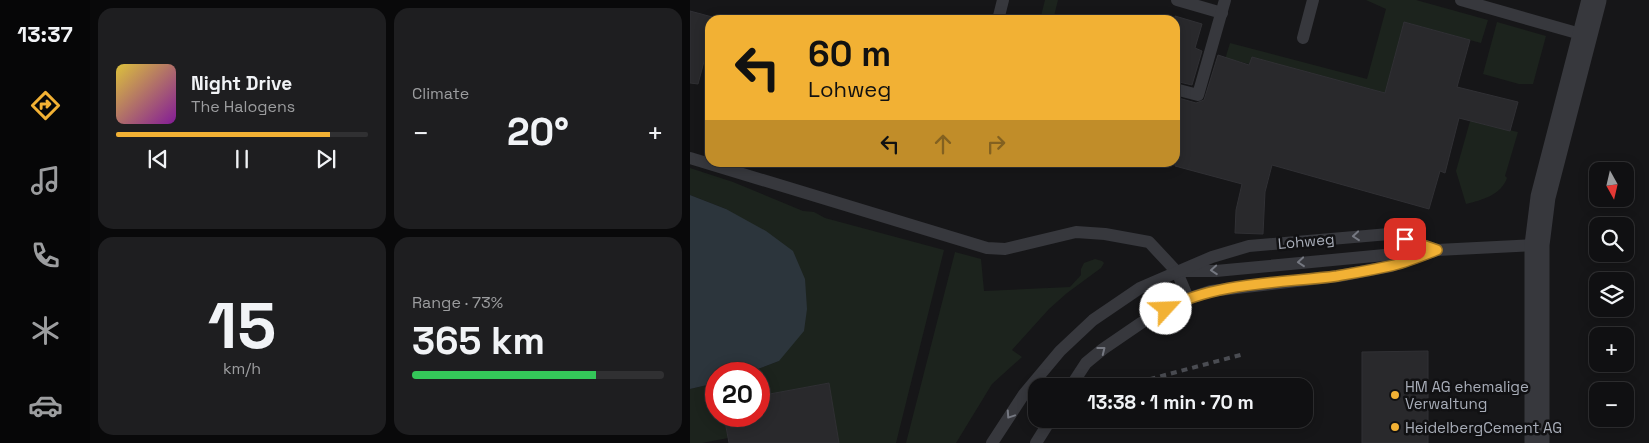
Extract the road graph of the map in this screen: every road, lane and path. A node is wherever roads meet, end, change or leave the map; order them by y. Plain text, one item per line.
1 (1003, 0) edge
2 (1177, 0) edge
3 (1313, 0) edge
4 (1461, 0) edge
5 (1594, 0) edge
6 (1224, 6) edge
7 (999, 15) edge
8 (1584, 35) junction
9 (1303, 38) dead end
10 (1180, 90) edge
11 (690, 158) edge
12 (705, 163) edge
13 (720, 167) edge
14 (1537, 245) junction
15 (1437, 250) junction
16 (1177, 272) junction
17 (1188, 298) junction
18 (1076, 378) edge
19 (1045, 428) edge
20 (992, 443) edge
21 (1036, 443) edge
22 (1537, 443) edge

1 - 7 lane
2 - 6 lane
3 - 9 lane
4 - 8 lane
5 - 8 street
6 - 10 lane
8 - 14 street
11 - 12 lane
13 - 16 lane
14 - 15 lane, Lohweg
14 - 22 street
15 -> 16 lane, Lohweg
15 -> 16 lane, Lohweg
15 - 17 lane
16 - 17 lane
16 -> 20 lane, Lohweg
18 -> 17 lane
19 - 21 lane

